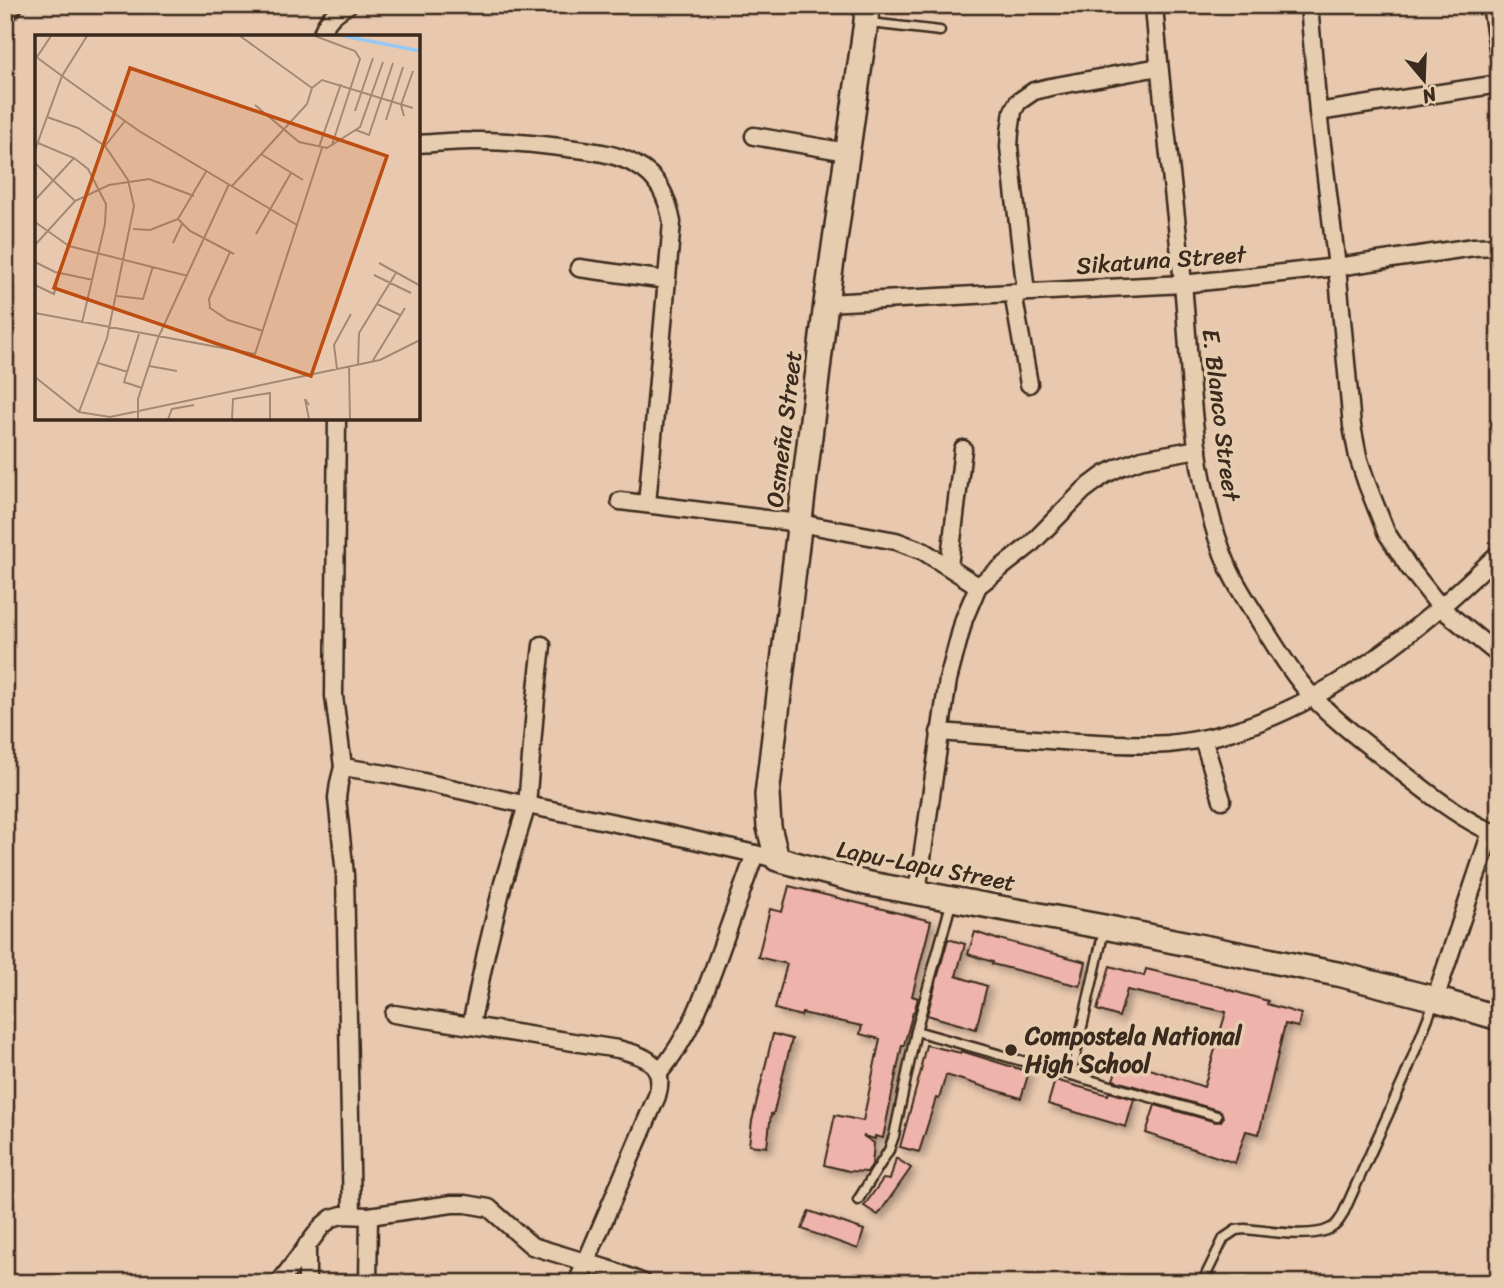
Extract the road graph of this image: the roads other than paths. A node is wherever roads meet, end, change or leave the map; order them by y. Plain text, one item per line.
1 (348, 5) edge
2 (1154, 5) edge
3 (1309, 5) edge
4 (1491, 5) edge
5 (866, 14) edge
6 (940, 31) dead end
7 (322, 35) edge
8 (1499, 55) edge
9 (1159, 67) junction
10 (1499, 84) edge
11 (1318, 112) junction
12 (754, 136) dead end
13 (420, 144) edge
14 (847, 152) junction
15 (1499, 246) edge
16 (1337, 267) junction
17 (579, 268) dead end
18 (666, 280) junction
19 (1183, 284) junction
20 (1020, 293) junction
21 (826, 303) junction
22 (1029, 384) dead end
23 (337, 420) edge
24 (963, 449) dead end
25 (1198, 449) junction
26 (620, 501) dead end
27 (647, 504) junction
28 (799, 523) junction
29 (1499, 553) edge
30 (949, 566) junction
31 (978, 586) junction
32 (1441, 608) junction
33 (542, 645) dead end
34 (1499, 655) edge
35 (1313, 698) junction
36 (939, 732) junction
37 (1203, 739) junction
38 (343, 767) junction
39 (1222, 800) dead end
40 (527, 805) junction
41 (1495, 834) edge
42 (766, 856) junction
43 (917, 892) junction
44 (952, 899) junction
45 (1104, 927) junction
46 (1435, 999) junction
47 (394, 1014) dead end
48 (1499, 1018) edge
49 (471, 1025) junction
50 (916, 1031) junction
51 (659, 1073) junction
52 (1071, 1075) junction
53 (1217, 1116) dead end
54 (858, 1200) dead end
55 (352, 1215) junction
56 (369, 1216) junction
57 (307, 1245) junction
58 (586, 1263) junction
59 (279, 1283) edge
60 (307, 1283) edge
61 (368, 1283) edge
62 (577, 1283) edge
63 (644, 1283) edge
64 (1202, 1283) edge

1 - 7 street
2 - 9 street, E. Blanco Street
3 - 11 street
4 - 8 street
5 - 6 lane
5 - 14 street, Osmeña Street
9 - 19 street, E. Blanco Street
9 - 20 street
10 - 11 street
11 - 16 street
12 - 14 street
13 - 18 street
14 - 21 street, Osmeña Street
15 - 16 street, Sikatuna Street
16 - 19 street, Sikatuna Street
16 - 32 street
17 - 18 street
18 - 27 street
19 - 20 street, Sikatuna Street
19 - 25 street, E. Blanco Street
20 - 21 street, Sikatuna Street
20 - 22 street
21 - 28 street, Osmeña Street
23 - 38 street
24 - 30 street
25 - 31 street
25 - 35 street, E. Blanco Street
26 - 27 street
27 - 28 street
28 - 30 street
28 - 42 street, Osmeña Street
29 - 32 street
30 - 31 street
31 - 36 street
32 - 34 street
32 - 35 street
33 - 40 street
35 - 37 street
35 - 41 street, E. Blanco Street
36 - 37 street
36 - 43 street
37 - 39 street
38 - 40 street, Lapu-Lapu Street
38 - 55 street
40 - 42 street, Lapu-Lapu Street
40 - 49 street
41 - 46 street
42 - 43 street, Lapu-Lapu Street
42 - 51 street
43 - 44 street, Lapu-Lapu Street
44 - 45 street, Lapu-Lapu Street
44 - 50 lane
45 - 46 street, Lapu-Lapu Street
45 - 52 lane
46 - 48 street, Lapu-Lapu Street
46 - 64 lane
47 - 49 street
49 - 51 street
50 - 52 lane
50 - 54 lane
51 - 58 street
52 - 53 lane
55 - 56 street
55 - 57 street
56 - 58 street
56 - 61 street
57 - 59 street
57 - 60 street
58 - 62 street
58 - 63 street

